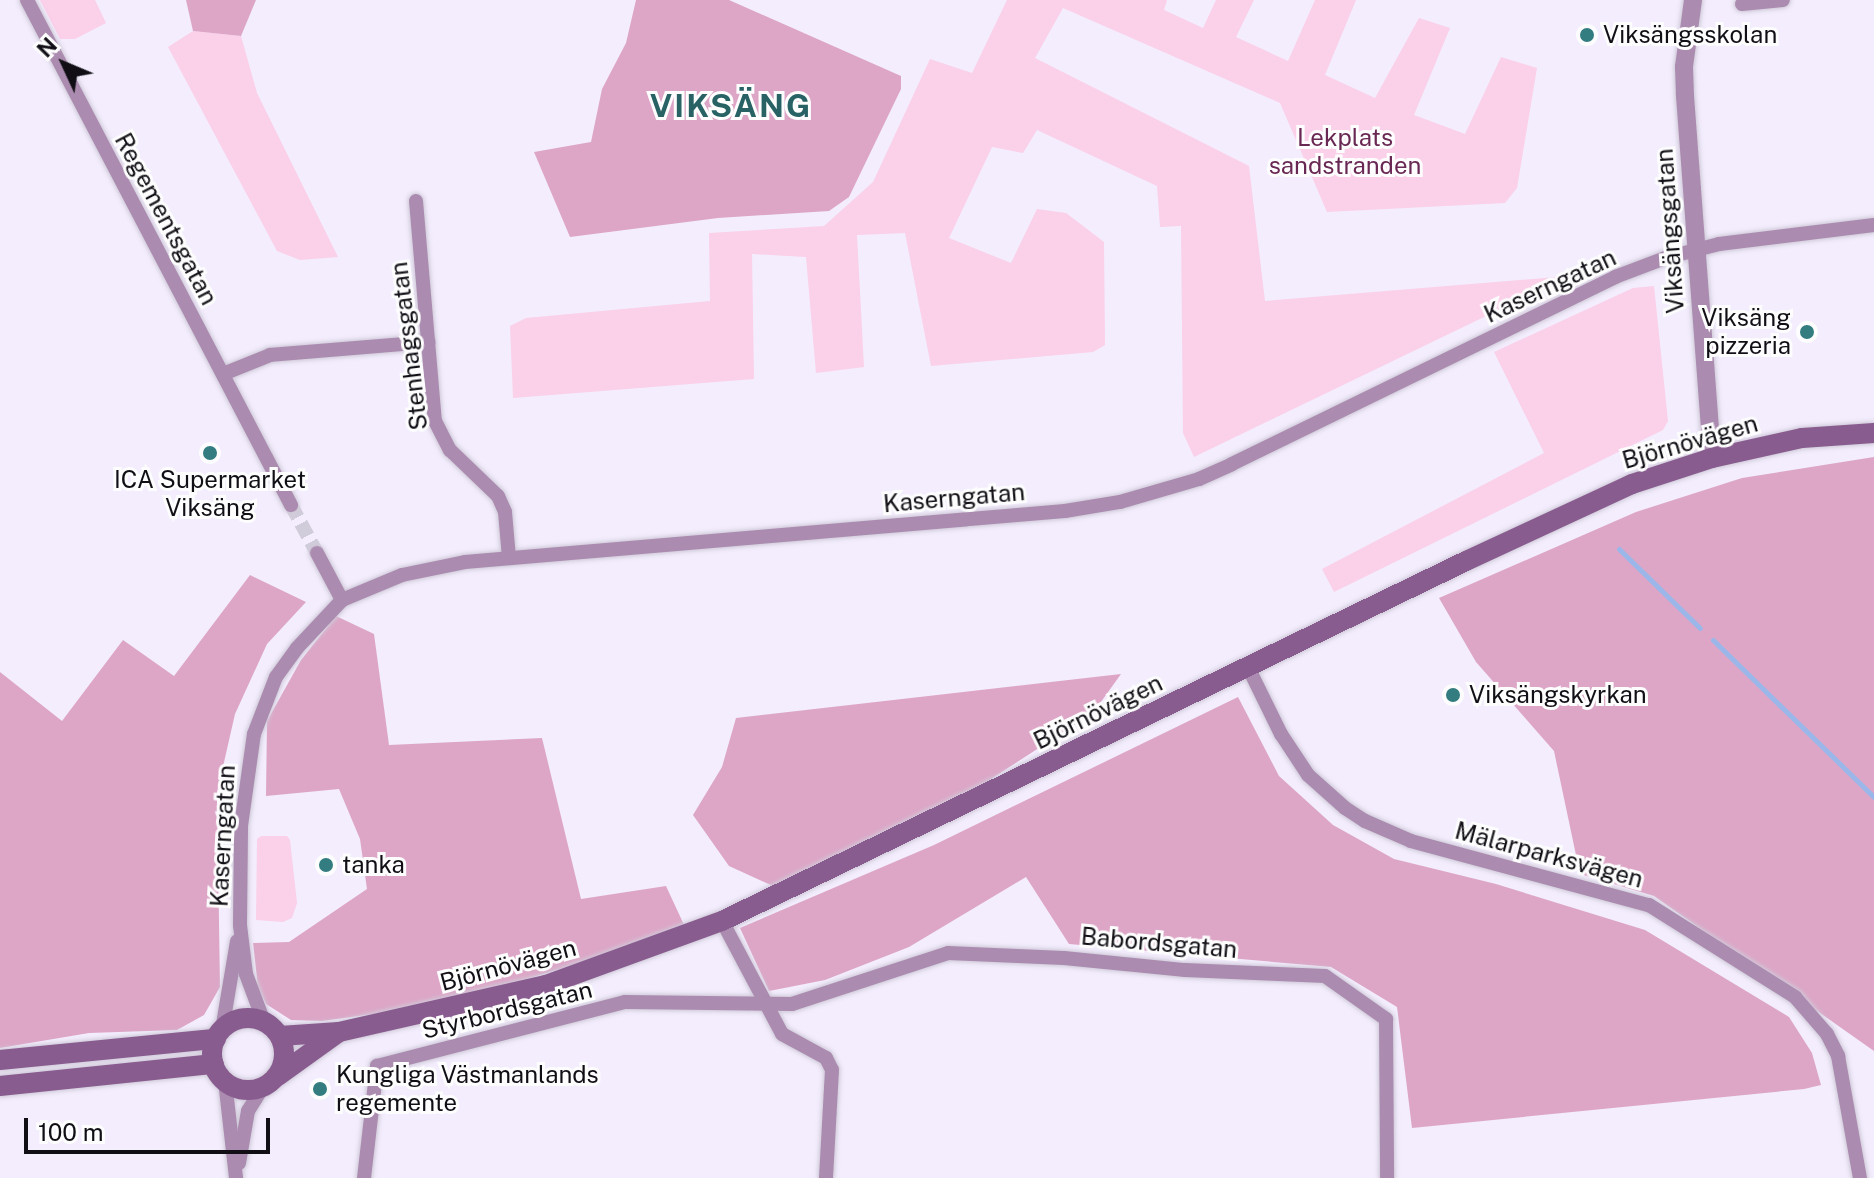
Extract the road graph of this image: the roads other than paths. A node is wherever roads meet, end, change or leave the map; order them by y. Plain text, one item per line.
1 (27, 0) edge
2 (1693, 0) edge
3 (1783, 0) edge
4 (1742, 4) dead end
5 (416, 201) dead end
6 (1874, 225) edge
7 (1696, 249) junction
8 (428, 342) junction
9 (223, 374) junction
10 (1874, 433) edge
11 (1712, 458) junction
12 (291, 505) tunnel mouth
13 (317, 553) tunnel mouth
14 (509, 558) junction
15 (342, 600) junction
16 (1248, 667) junction
17 (722, 921) junction
18 (240, 925) junction
19 (763, 1002) junction
20 (272, 1029) junction
21 (339, 1032) junction
22 (219, 1035) junction
23 (0, 1060) edge
24 (219, 1073) junction
25 (269, 1083) junction
26 (0, 1086) edge
27 (236, 1177) edge
28 (364, 1178) edge
29 (826, 1178) edge
30 (1387, 1178) edge
31 (1860, 1178) edge

1 - 9 street, Regementsgatan
2 - 7 street, Viksängsgatan
3 - 4 street
5 - 8 street, Stenhagsgatan
6 - 7 street, Kaserngatan
7 - 11 street, Viksängsgatan
7 - 14 street, Kaserngatan
8 - 9 street
8 - 14 street, Stenhagsgatan
9 - 12 street, Regementsgatan
10 - 11 main road, Björnövägen
11 - 16 main road, Björnövägen
13 - 15 street
14 - 15 street, Kaserngatan
15 - 18 street, Kaserngatan
16 - 17 main road, Björnövägen
16 - 31 street, Mälarparksvägen
17 - 19 street
17 - 21 main road, Björnövägen
18 - 20 street, Kaserngatan
18 - 22 street, Kaserngatan
19 - 28 street, Styrbordsgatan
19 - 29 street
19 - 30 street, Babordsgatan
20 - 21 main road, Björnövägen
20 - 22 main road
20 - 25 main road
21 - 25 main road, Björnövägen
22 - 23 main road
22 - 24 main road
24 - 25 main road
24 - 26 main road
24 - 27 street
25 - 27 street

